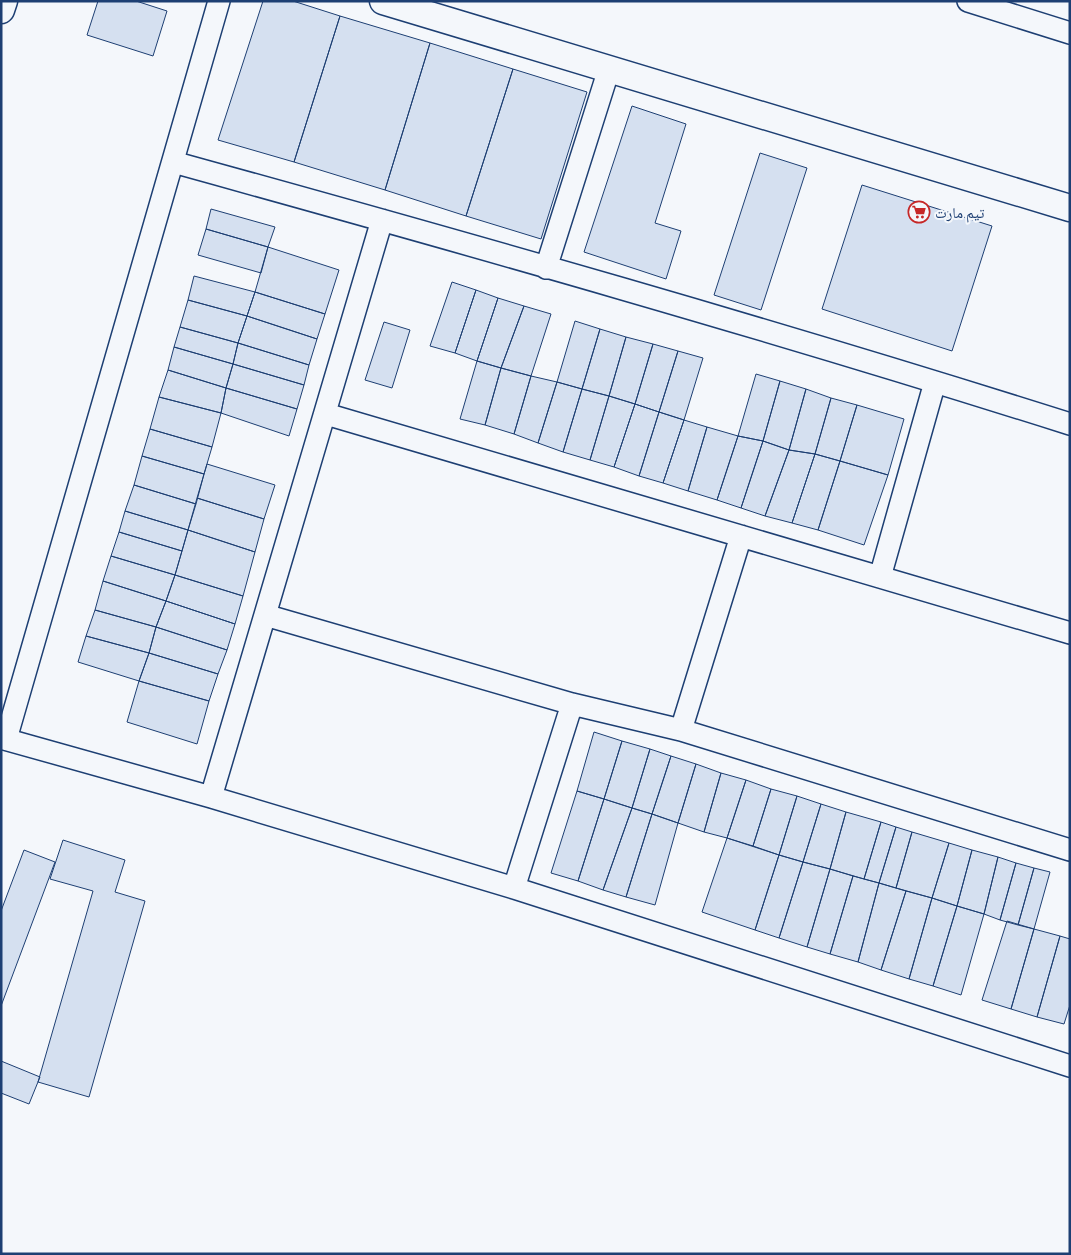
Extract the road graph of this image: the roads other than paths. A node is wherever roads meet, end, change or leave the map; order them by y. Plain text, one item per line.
1 (4, 1) edge
2 (219, 1) edge
3 (383, 1) edge
4 (968, 1) edge
5 (1, 10) edge
6 (1032, 11) edge
7 (1070, 33) edge
8 (609, 69) junction
9 (173, 162) junction
10 (1070, 208) edge
11 (382, 220) junction
12 (546, 268) junction
13 (935, 382) junction
14 (326, 414) junction
15 (1070, 424) edge
16 (741, 536) junction
17 (880, 577) junction
18 (264, 615) junction
19 (1070, 633) edge
20 (572, 704) junction
21 (682, 730) junction
22 (4, 738) edge
23 (211, 797) junction
24 (1070, 850) edge
25 (514, 888) junction
26 (1070, 1066) edge

1 - 5 street
2 - 9 street
3 - 8 street
4 - 6 street
6 - 7 street
8 - 10 street
8 - 12 street
9 - 11 street
9 - 22 street
11 - 12 street
11 - 14 street
12 - 13 street
13 - 15 street
13 - 17 street
14 - 16 street
14 - 18 street
16 - 17 street
16 - 21 street
17 - 19 street
18 - 20 street
18 - 23 street
20 - 21 street
20 - 25 street
21 - 24 street
22 - 23 street
23 - 25 street
25 - 26 street

